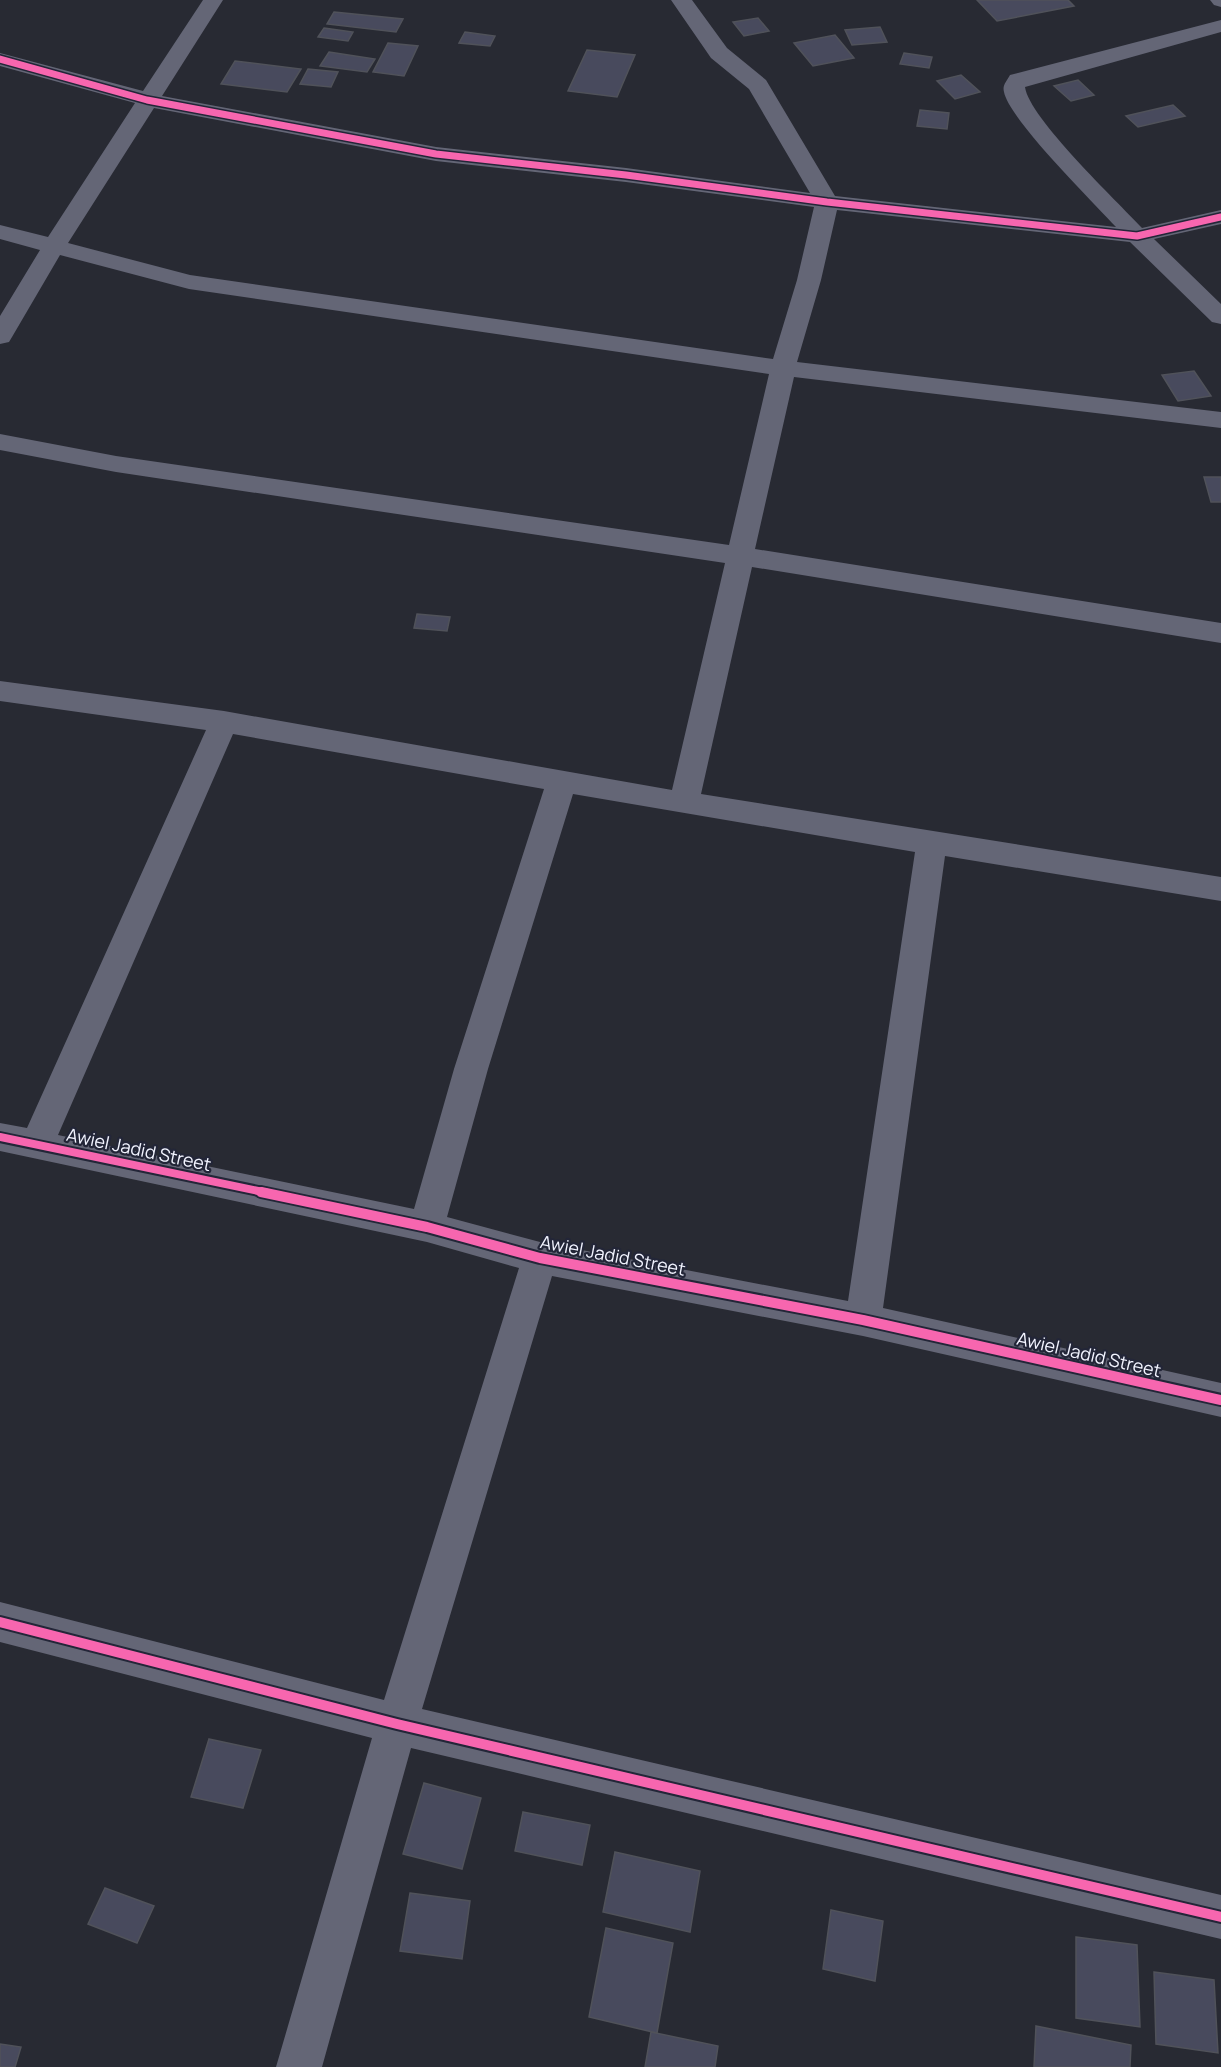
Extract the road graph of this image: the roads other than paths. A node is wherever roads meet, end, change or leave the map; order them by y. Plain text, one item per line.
1 (213, 0) edge
2 (681, 0) edge
3 (1221, 26) edge
4 (0, 59) edge
5 (147, 100) junction
6 (827, 202) junction
7 (1221, 217) edge
8 (0, 232) edge
9 (1137, 236) junction
10 (54, 246) junction
11 (1221, 316) edge
12 (0, 337) edge
13 (783, 368) junction
14 (1221, 420) edge
15 (0, 442) edge
16 (742, 556) junction
17 (1221, 633) edge
18 (0, 691) edge
19 (224, 722) junction
20 (562, 780) junction
21 (684, 803) junction
22 (932, 843) junction
23 (1221, 889) edge
24 (0, 1137) edge
25 (37, 1144) junction
26 (427, 1227) junction
27 (540, 1258) junction
28 (863, 1320) junction
29 (1221, 1400) edge
30 (0, 1622) edge
31 (397, 1724) junction
32 (1221, 1917) edge
33 (299, 2067) edge

1 - 5 street
2 - 6 street
3 - 9 street
4 - 5 street
5 - 6 street
5 - 10 street
6 - 9 street
6 - 13 street
7 - 9 street
8 - 10 street
9 - 11 street
10 - 12 street
10 - 13 street
13 - 14 street
13 - 16 street
15 - 16 street
16 - 17 street
16 - 21 street
18 - 19 street
19 - 20 street
19 - 25 street
20 - 21 street
20 - 26 street
21 - 22 street
22 - 23 street
22 - 28 street
24 - 25 street, Awiel Jadid Street
25 - 26 street, Awiel Jadid Street
26 - 27 street, Awiel Jadid Street
27 - 28 street, Awiel Jadid Street
27 - 31 street
28 - 29 street, Awiel Jadid Street
30 - 31 street
31 - 32 street
31 - 33 street

